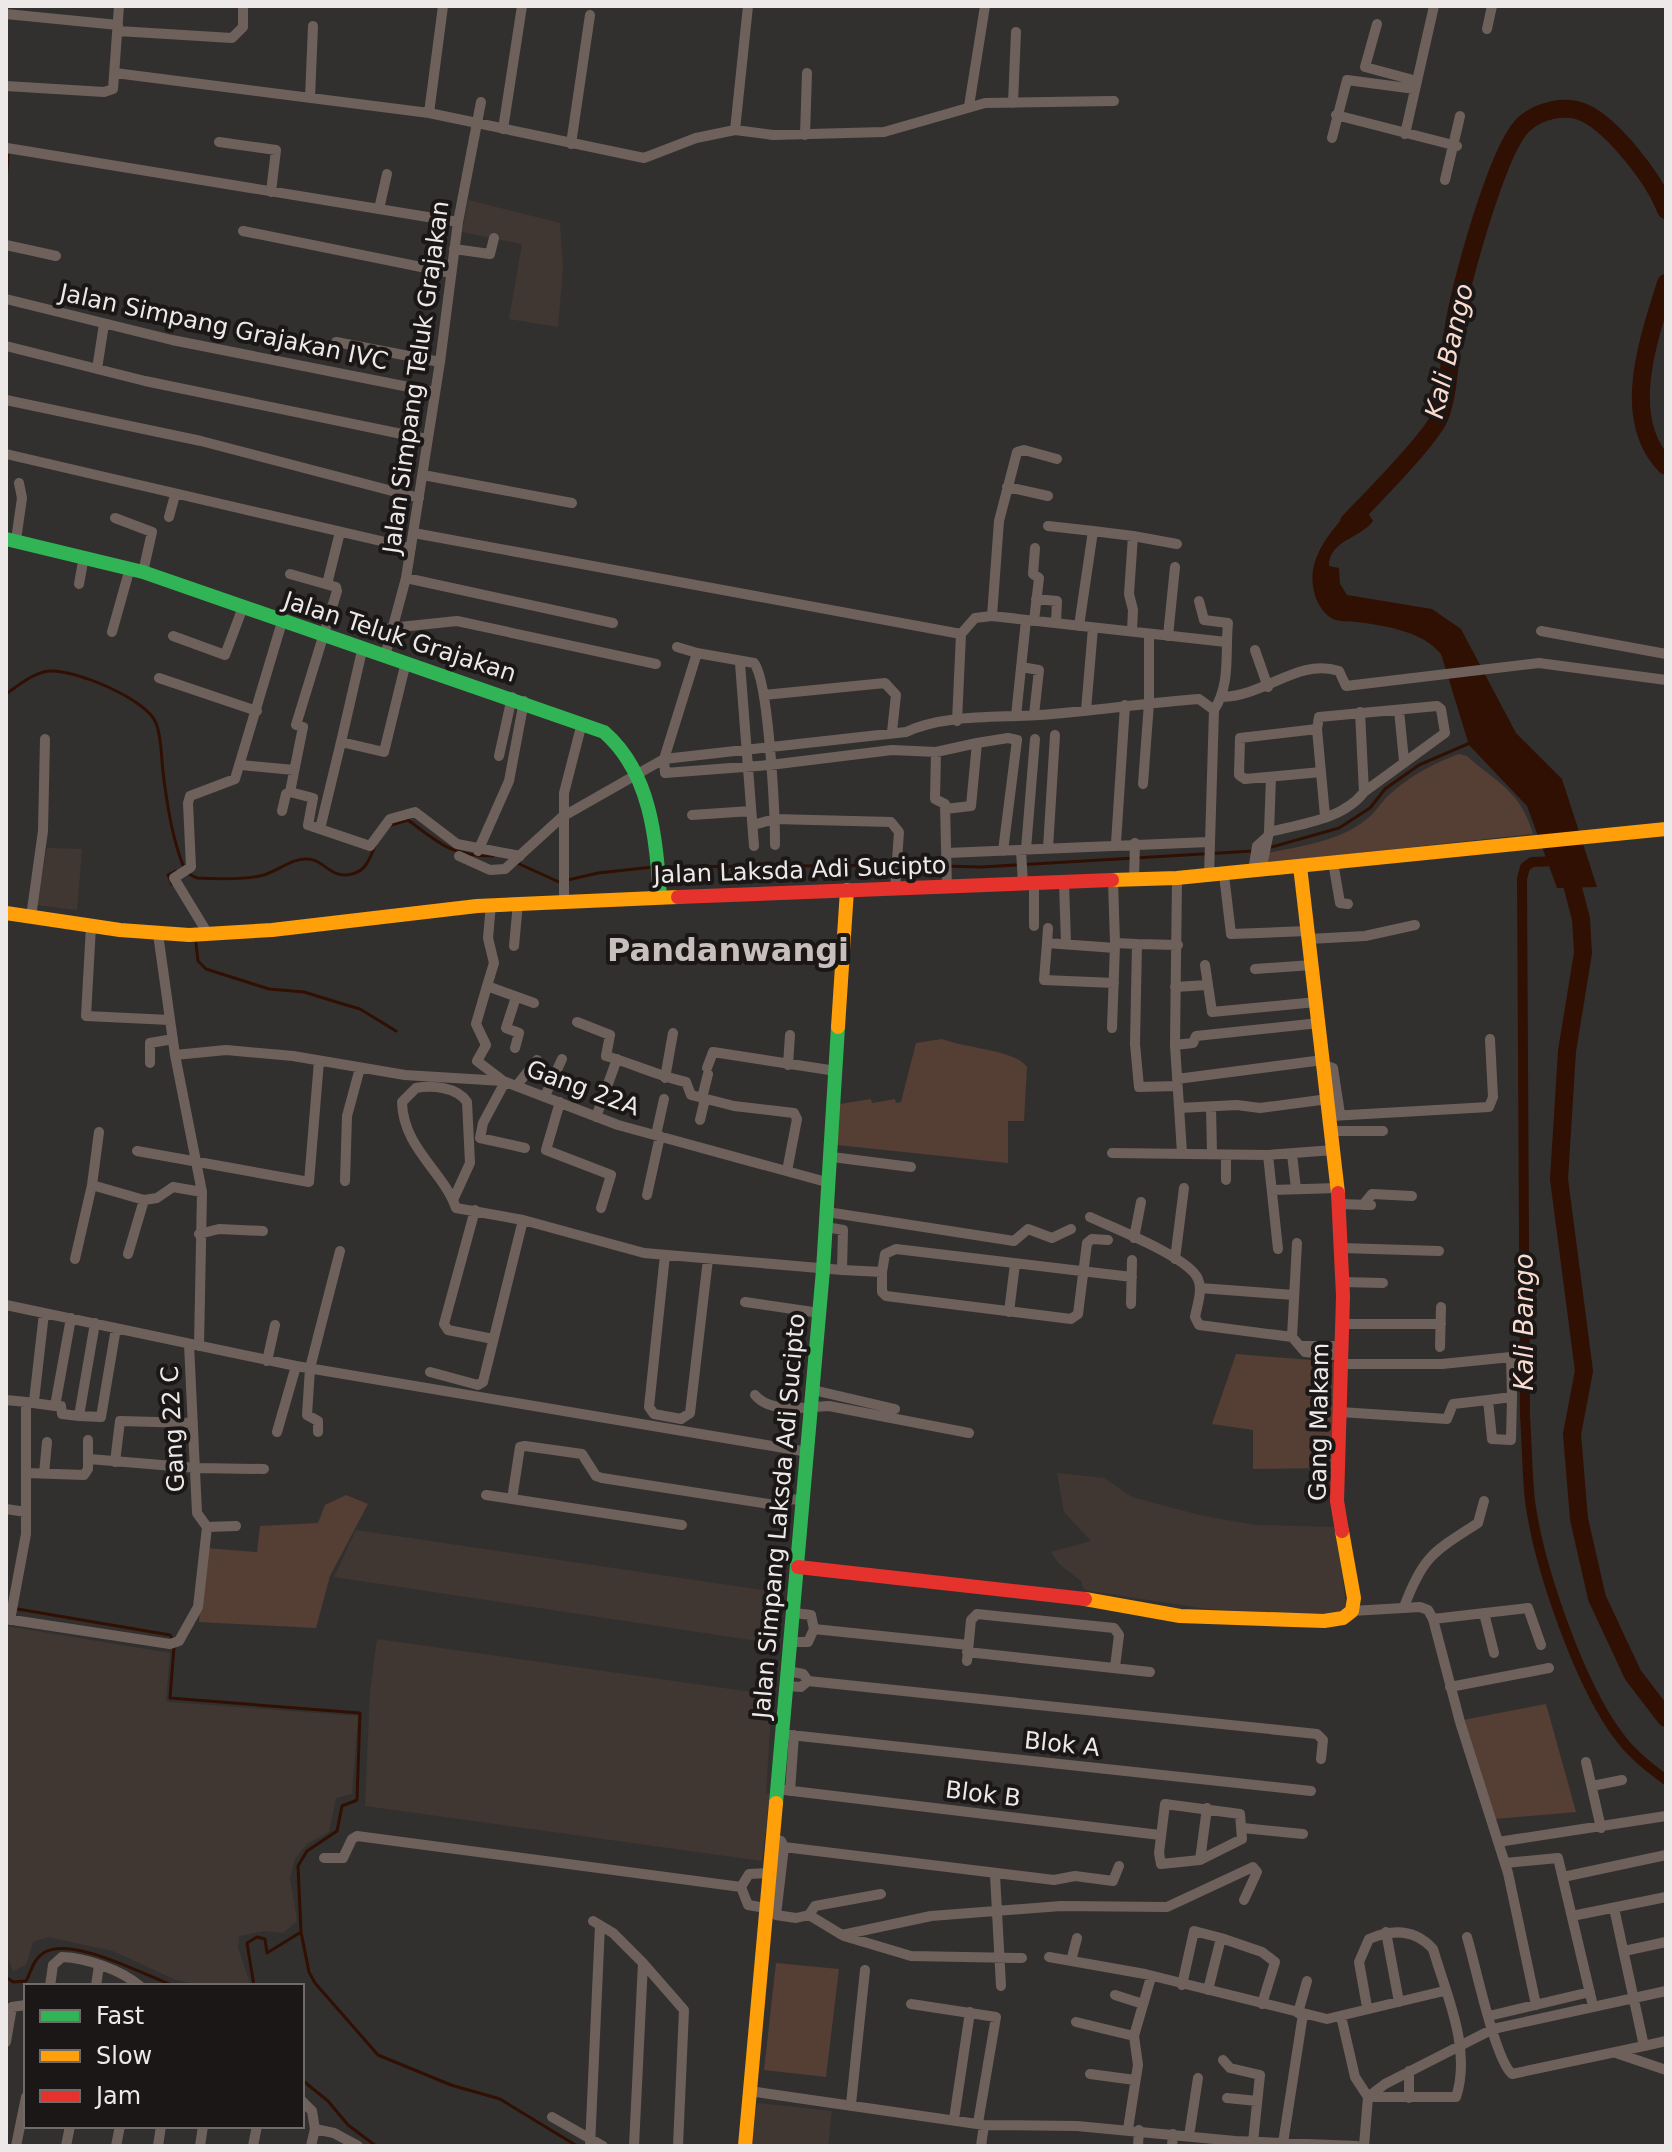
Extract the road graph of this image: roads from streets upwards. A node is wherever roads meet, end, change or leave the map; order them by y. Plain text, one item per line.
1 (119, 6) edge
2 (243, 6) edge
3 (443, 6) edge
4 (522, 6) edge
5 (748, 6) edge
6 (985, 6) edge
7 (1434, 6) edge
8 (1492, 6) edge
9 (22, 11) edge
10 (6, 14) edge
11 (590, 15) dead end
12 (1377, 24) dead end
13 (313, 26) dead end
14 (118, 28) junction
15 (1487, 29) dead end
16 (1016, 32) dead end
17 (807, 73) dead end
18 (115, 77) junction
19 (1416, 85) junction
20 (6, 86) edge
21 (310, 98) junction
22 (1114, 101) dead end
23 (481, 102) dead end
24 (1013, 103) junction
25 (969, 106) junction
26 (429, 113) junction
27 (1336, 115) junction
28 (1460, 116) dead end
29 (478, 124) junction
30 (503, 129) junction
31 (735, 130) junction
32 (1405, 134) junction
33 (805, 135) junction
34 (1332, 138) dead end
35 (219, 142) dead end
36 (571, 144) junction
37 (1455, 146) junction
38 (7, 148) edge
39 (387, 174) dead end
40 (1445, 180) dead end
41 (271, 192) junction
42 (379, 209) junction
43 (458, 222) junction
44 (243, 231) dead end
45 (494, 238) dead end
46 (6, 245) edge
47 (454, 249) junction
48 (56, 256) dead end
49 (451, 273) junction
50 (6, 299) edge
51 (104, 324) junction
52 (336, 342) dead end
53 (6, 346) edge
54 (440, 362) junction
55 (97, 369) junction
56 (434, 392) junction
57 (6, 400) edge
58 (426, 439) junction
59 (6, 454) edge
60 (1057, 459) dead end
61 (423, 475) junction
62 (19, 483) dead end
63 (1007, 487) junction
64 (175, 495) junction
65 (1048, 496) dead end
66 (419, 498) junction
67 (572, 503) dead end
68 (169, 517) dead end
69 (115, 518) dead end
70 (1048, 526) dead end
71 (1093, 531) junction
72 (340, 532) junction
73 (414, 533) junction
74 (1133, 536) junction
75 (11, 539) edge
76 (1177, 544) dead end
77 (411, 548) junction
78 (1035, 548) dead end
79 (84, 556) junction
80 (1175, 567) dead end
81 (137, 570) junction
82 (290, 574) dead end
83 (406, 578) junction
84 (79, 584) dead end
85 (327, 584) junction
86 (1036, 599) junction
87 (1199, 601) dead end
88 (243, 607) junction
89 (992, 616) junction
90 (1030, 620) junction
91 (282, 622) junction
92 (613, 623) dead end
93 (1056, 623) junction
94 (1079, 626) junction
95 (390, 628) junction
96 (1093, 628) junction
97 (1132, 631) junction
98 (1541, 631) dead end
99 (112, 632) dead end
100 (961, 634) junction
101 (1149, 634) junction
102 (173, 636) dead end
103 (324, 636) junction
104 (1168, 636) junction
105 (1226, 642) junction
106 (677, 647) dead end
107 (1255, 650) dead end
108 (697, 653) junction
109 (1666, 654) edge
110 (361, 655) dead end
111 (385, 656) junction
112 (406, 662) junction
113 (740, 663) junction
114 (656, 664) dead end
115 (1021, 667) junction
116 (159, 678) dead end
117 (1666, 680) edge
118 (1268, 687) junction
119 (764, 695) junction
120 (1222, 697) junction
121 (518, 699) junction
122 (1149, 703) junction
123 (1125, 705) junction
124 (1086, 710) junction
125 (1214, 710) junction
126 (1399, 710) junction
127 (257, 711) junction
128 (1360, 712) junction
129 (1034, 715) junction
130 (1016, 716) junction
131 (957, 721) junction
132 (581, 727) dead end
133 (1317, 729) junction
134 (892, 732) junction
135 (906, 732) junction
136 (1055, 735) dead end
137 (45, 739) dead end
138 (1035, 739) dead end
139 (341, 742) junction
140 (977, 743) junction
141 (768, 749) junction
142 (908, 749) junction
143 (748, 751) junction
144 (936, 752) junction
145 (499, 756) dead end
146 (664, 759) junction
147 (1404, 761) junction
148 (241, 765) junction
149 (770, 765) junction
150 (749, 767) junction
151 (294, 770) junction
152 (1321, 772) junction
153 (636, 776) junction
154 (1271, 777) junction
155 (1143, 784) dead end
156 (290, 792) junction
157 (1364, 792) junction
158 (945, 809) junction
159 (282, 811) dead end
160 (751, 811) junction
161 (692, 815) dead end
162 (1325, 816) junction
163 (562, 817) junction
164 (775, 819) junction
165 (753, 825) junction
166 (320, 829) junction
167 (1666, 829) edge
168 (1265, 841) junction
169 (1116, 843) junction
170 (775, 845) dead end
171 (754, 846) dead end
172 (1048, 848) junction
173 (478, 851) junction
174 (1003, 851) junction
175 (1209, 851) junction
176 (1023, 852) junction
177 (1135, 854) junction
178 (459, 856) dead end
179 (520, 856) junction
180 (947, 860) junction
181 (1333, 862) junction
182 (1258, 865) junction
183 (1300, 866) junction
184 (1216, 875) junction
185 (1177, 878) junction
186 (1026, 880) junction
187 (1134, 880) junction
188 (1113, 881) junction
189 (1064, 883) junction
190 (563, 888) junction
191 (895, 888) junction
192 (947, 888) junction
193 (847, 890) junction
194 (660, 897) junction
195 (518, 903) junction
196 (491, 904) junction
197 (1348, 904) dead end
198 (6, 913) edge
199 (31, 917) junction
200 (1415, 925) dead end
201 (91, 926) junction
202 (1034, 926) dead end
203 (1048, 928) dead end
204 (158, 934) junction
205 (208, 934) junction
206 (1308, 935) junction
207 (1047, 943) junction
208 (1066, 943) junction
209 (1137, 944) junction
210 (1178, 945) junction
211 (514, 946) dead end
212 (1115, 946) junction
213 (1205, 965) dead end
214 (1312, 965) junction
215 (1255, 969) dead end
216 (1114, 983) junction
217 (1207, 985) junction
218 (487, 986) junction
219 (1175, 987) junction
220 (516, 997) junction
221 (1316, 1002) junction
222 (534, 1003) dead end
223 (170, 1020) junction
224 (577, 1022) dead end
225 (1319, 1023) junction
226 (1112, 1028) dead end
227 (673, 1033) dead end
228 (790, 1035) dead end
229 (173, 1039) junction
230 (1490, 1039) dead end
231 (1175, 1045) junction
232 (515, 1048) dead end
233 (175, 1055) junction
234 (562, 1059) dead end
235 (617, 1059) junction
236 (537, 1060) dead end
237 (319, 1061) junction
238 (150, 1063) dead end
239 (1325, 1064) junction
240 (788, 1065) junction
241 (360, 1068) junction
242 (836, 1071) junction
243 (665, 1078) junction
244 (504, 1081) junction
245 (1177, 1083) junction
246 (517, 1085) junction
247 (545, 1096) junction
248 (704, 1098) junction
249 (664, 1099) dead end
250 (1328, 1099) junction
251 (560, 1102) junction
252 (1211, 1107) junction
253 (1179, 1108) junction
254 (1335, 1115) junction
255 (596, 1117) junction
256 (700, 1120) dead end
257 (1332, 1131) junction
258 (1383, 1131) dead end
259 (99, 1132) dead end
260 (658, 1135) junction
261 (525, 1148) dead end
262 (1334, 1150) junction
263 (137, 1151) dead end
264 (1112, 1153) dead end
265 (1182, 1153) junction
266 (1212, 1154) junction
267 (1292, 1154) junction
268 (1226, 1155) junction
269 (1268, 1155) junction
270 (832, 1157) junction
271 (197, 1163) junction
272 (911, 1167) dead end
273 (787, 1171) junction
274 (1226, 1180) dead end
275 (345, 1181) dead end
276 (830, 1183) junction
277 (92, 1185) junction
278 (1184, 1188) dead end
279 (1338, 1188) junction
280 (1296, 1189) junction
281 (1272, 1190) junction
282 (202, 1192) junction
283 (647, 1195) dead end
284 (1412, 1196) dead end
285 (454, 1198) junction
286 (144, 1200) junction
287 (1141, 1202) dead end
288 (1339, 1204) junction
289 (601, 1208) dead end
290 (475, 1210) junction
291 (1090, 1217) dead end
292 (523, 1220) junction
293 (827, 1220) junction
294 (1071, 1229) dead end
295 (263, 1231) dead end
296 (199, 1234) junction
297 (1134, 1238) junction
298 (1108, 1240) dead end
299 (1297, 1243) dead end
300 (1341, 1248) junction
301 (1278, 1249) dead end
302 (340, 1251) dead end
303 (1439, 1251) dead end
304 (128, 1254) dead end
305 (665, 1255) junction
306 (75, 1259) dead end
307 (708, 1259) junction
308 (1175, 1259) junction
309 (1132, 1260) dead end
310 (1015, 1264) junction
311 (823, 1270) junction
312 (842, 1270) junction
313 (1083, 1271) junction
314 (882, 1272) junction
315 (1132, 1277) junction
316 (1342, 1282) junction
317 (1383, 1283) dead end
318 (1200, 1288) junction
319 (1294, 1295) junction
320 (745, 1302) dead end
321 (1131, 1304) dead end
322 (6, 1305) edge
323 (1441, 1307) dead end
324 (1009, 1312) junction
325 (44, 1313) junction
326 (820, 1313) junction
327 (71, 1318) junction
328 (95, 1323) junction
329 (1342, 1324) junction
330 (1441, 1324) junction
331 (275, 1325) dead end
332 (116, 1328) junction
333 (1292, 1337) junction
334 (493, 1339) junction
335 (194, 1345) junction
336 (1440, 1347) dead end
337 (1342, 1355) junction
338 (267, 1361) junction
339 (296, 1366) junction
340 (310, 1368) junction
341 (430, 1372) dead end
342 (813, 1390) junction
343 (755, 1395) dead end
344 (1512, 1397) junction
345 (6, 1400) edge
346 (1488, 1400) junction
347 (30, 1401) junction
348 (55, 1406) junction
349 (812, 1409) junction
350 (895, 1409) dead end
351 (1340, 1412) junction
352 (79, 1416) junction
353 (193, 1423) junction
354 (277, 1432) dead end
355 (318, 1432) dead end
356 (969, 1433) dead end
357 (88, 1440) dead end
358 (47, 1442) dead end
359 (808, 1452) junction
360 (89, 1459) junction
361 (115, 1462) junction
362 (197, 1468) junction
363 (264, 1469) dead end
364 (27, 1473) junction
365 (44, 1474) junction
366 (486, 1495) dead end
367 (512, 1499) junction
368 (803, 1500) junction
369 (1484, 1501) dead end
370 (6, 1509) edge
371 (26, 1512) junction
372 (682, 1525) dead end
373 (236, 1526) dead end
374 (207, 1527) junction
375 (798, 1567) junction
376 (1404, 1607) junction
377 (1352, 1611) junction
378 (794, 1613) junction
379 (1484, 1613) junction
380 (10, 1614) edge
381 (1433, 1619) junction
382 (814, 1629) junction
383 (791, 1642) junction
384 (1541, 1645) dead end
385 (967, 1653) junction
386 (1494, 1653) dead end
387 (1115, 1667) junction
388 (1549, 1668) dead end
389 (1150, 1672) dead end
390 (788, 1678) junction
391 (1450, 1687) junction
392 (788, 1734) junction
393 (1321, 1759) dead end
394 (1586, 1762) dead end
395 (1622, 1780) dead end
396 (1592, 1786) junction
397 (789, 1791) junction
398 (1311, 1791) dead end
399 (1207, 1808) junction
400 (1666, 1816) edge
401 (1243, 1828) junction
402 (1601, 1828) junction
403 (1303, 1834) dead end
404 (1160, 1835) junction
405 (1498, 1842) junction
406 (775, 1845) junction
407 (1666, 1855) edge
408 (324, 1858) dead end
409 (1200, 1860) junction
410 (1505, 1863) junction
411 (1119, 1866) dead end
412 (769, 1873) junction
413 (995, 1875) junction
414 (1563, 1877) junction
415 (741, 1887) junction
416 (881, 1894) dead end
417 (1666, 1897) edge
418 (1244, 1900) dead end
419 (1614, 1908) junction
420 (769, 1912) junction
421 (995, 1914) junction
422 (809, 1915) junction
423 (1572, 1916) junction
424 (1386, 1932) junction
425 (842, 1935) junction
426 (1467, 1937) dead end
427 (1077, 1938) dead end
428 (1221, 1938) junction
429 (1666, 1942) edge
430 (1624, 1951) junction
431 (999, 1957) junction
432 (1049, 1957) dead end
433 (1022, 1958) dead end
434 (1071, 1961) junction
435 (643, 1963) junction
436 (99, 1965) junction
437 (865, 1970) dead end
438 (1151, 1977) junction
439 (1307, 1981) dead end
440 (50, 1984) edge
441 (96, 1984) edge
442 (137, 1984) edge
443 (1182, 1985) junction
444 (1001, 1986) dead end
445 (1208, 1990) junction
446 (1444, 1991) junction
447 (1666, 1991) edge
448 (1590, 1992) junction
449 (6, 1994) edge
450 (1115, 1995) dead end
451 (1634, 1998) junction
452 (1399, 2002) junction
453 (911, 2004) dead end
454 (1143, 2004) junction
455 (1262, 2004) junction
456 (14, 2005) junction
457 (24, 2005) edge
458 (1536, 2005) junction
459 (1593, 2006) junction
460 (1367, 2007) junction
461 (970, 2012) junction
462 (1300, 2014) junction
463 (1341, 2016) junction
464 (1489, 2016) junction
465 (1076, 2022) dead end
466 (1493, 2029) junction
467 (1134, 2036) junction
468 (1666, 2041) edge
469 (6, 2042) edge
470 (1459, 2046) junction
471 (1644, 2046) junction
472 (1616, 2053) junction
473 (1223, 2060) dead end
474 (1666, 2070) edge
475 (1409, 2071) junction
476 (1090, 2074) dead end
477 (1198, 2078) dead end
478 (1135, 2080) junction
479 (749, 2091) junction
480 (1368, 2097) junction
481 (1227, 2098) dead end
482 (1409, 2098) junction
483 (1257, 2101) junction
484 (304, 2103) edge
485 (851, 2104) junction
486 (24, 2107) edge
487 (552, 2117) dead end
488 (954, 2119) junction
489 (981, 2124) junction
490 (315, 2129) junction
491 (1134, 2130) junction
492 (1173, 2134) junction
493 (1189, 2136) junction
494 (1253, 2142) junction
495 (590, 2143) edge
496 (1235, 2144) edge
497 (1284, 2144) edge
498 (1319, 2145) edge
499 (16, 2146) edge
500 (311, 2146) edge
501 (358, 2146) edge
502 (603, 2146) edge
503 (634, 2146) edge
504 (678, 2146) edge
505 (745, 2146) edge
506 (981, 2146) edge
507 (1138, 2146) edge
508 (1172, 2146) edge
509 (1357, 2146) edge
510 (1364, 2146) edge

1 - 14 street
2 - 14 street
3 - 26 street
4 - 30 street
5 - 31 street
6 - 25 street
7 - 19 street
8 - 15 street
9 - 10 street
9 - 14 street
11 - 36 street
12 - 19 street
13 - 21 street
14 - 18 street
16 - 24 street
17 - 33 street
18 - 20 street
18 - 21 street
19 - 27 street
19 - 32 street
21 - 26 street
22 - 24 street
23 - 29 street, Jalan Simpang Teluk Grajakan
24 - 25 street
25 - 33 street
26 - 29 street
27 - 32 street
27 - 34 street
28 - 37 street
29 - 30 street
29 - 43 street, Jalan Simpang Teluk Grajakan
30 - 36 street
31 - 33 street
31 - 36 street
32 - 37 street
35 - 41 street
37 - 40 street
38 - 41 street
39 - 42 street
41 - 42 street
42 - 43 street
43 - 47 street, Jalan Simpang Teluk Grajakan
44 - 49 street
45 - 47 street
46 - 48 street
47 - 49 street, Jalan Simpang Teluk Grajakan
49 - 54 street, Jalan Simpang Teluk Grajakan
50 - 51 street, Jalan Simpang Grajakan IVC
51 - 55 street
51 - 56 street, Jalan Simpang Grajakan IVC
52 - 54 street
53 - 55 street
54 - 56 street, Jalan Simpang Teluk Grajakan
55 - 58 street
56 - 58 street, Jalan Simpang Teluk Grajakan
57 - 66 street
58 - 61 street, Jalan Simpang Teluk Grajakan
59 - 64 street
60 - 63 street
61 - 66 street, Jalan Simpang Teluk Grajakan
61 - 67 street
62 - 75 street
63 - 65 street
63 - 89 street
64 - 68 street
64 - 72 street
66 - 73 street, Jalan Simpang Teluk Grajakan
69 - 81 street
70 - 71 street
71 - 74 street
71 - 94 street
72 - 77 street
72 - 85 street
73 - 77 street, Jalan Simpang Teluk Grajakan
73 - 100 street
74 - 76 street
74 - 97 street
75 - 79 street, Jalan Teluk Grajakan
77 - 83 street, Jalan Simpang Teluk Grajakan
78 - 86 street
79 - 81 street, Jalan Teluk Grajakan
79 - 84 street
80 - 104 street
81 - 88 street, Jalan Teluk Grajakan
81 - 99 street
82 - 85 street
83 - 92 street
83 - 95 street, Jalan Simpang Teluk Grajakan
85 - 103 street
86 - 90 street
86 - 93 street
87 - 105 street
88 - 91 street, Jalan Teluk Grajakan
88 - 102 street
89 - 90 street
89 - 100 street
90 - 93 street
90 - 115 street
91 - 103 street, Jalan Teluk Grajakan
91 - 127 street
93 - 94 street
94 - 96 street
95 - 111 street, Jalan Simpang Teluk Grajakan
95 - 114 street
96 - 97 street
96 - 124 street
97 - 101 street
98 - 109 street
100 - 131 street
101 - 104 street
101 - 122 street
103 - 111 street, Jalan Teluk Grajakan
103 - 151 street
104 - 105 street
105 - 120 street
106 - 108 street
107 - 118 street
108 - 113 street
108 - 146 street
110 - 139 street
111 - 112 street, Jalan Teluk Grajakan
112 - 121 street, Jalan Teluk Grajakan
112 - 139 street
113 - 119 street
113 - 143 street
115 - 129 street
115 - 130 street
116 - 127 street
117 - 118 street
118 - 120 street
119 - 134 street
119 - 141 street
120 - 125 street
121 - 145 street
121 - 153 street, Jalan Teluk Grajakan
121 - 173 street
122 - 123 street
122 - 125 street
122 - 155 street
123 - 124 street
123 - 169 street
124 - 129 street
125 - 175 street
126 - 128 street
126 - 147 street
126 - 147 street
127 - 148 street
128 - 133 street
128 - 157 street
129 - 130 street
130 - 131 street
131 - 135 street
132 - 163 street
133 - 152 street
133 - 154 street
134 - 135 street
134 - 141 street
135 - 142 street
136 - 172 street
137 - 199 street
138 - 176 street
139 - 166 street
140 - 144 street
140 - 158 street
140 - 174 street
141 - 143 street
141 - 149 street
142 - 144 street
142 - 149 street
143 - 146 street
143 - 150 street
144 - 158 street
146 - 150 street
146 - 153 street
147 - 157 street
148 - 151 street
148 - 205 street
149 - 150 street
149 - 164 street
150 - 160 street
151 - 156 street
152 - 154 street
152 - 162 street
153 - 163 street
153 - 194 street, Jalan Teluk Grajakan
154 - 168 street
156 - 159 street
156 - 166 street
157 - 162 street
158 - 180 street
160 - 161 street
160 - 165 street
162 - 168 street
163 - 179 street
163 - 190 street
164 - 165 street
164 - 170 street
164 - 191 street
165 - 171 street
166 - 173 street
167 - 181 street, Jalan Laksda Adi Sucipto
168 - 182 street
169 - 172 street
169 - 177 street
172 - 176 street
173 - 179 street
174 - 176 street
174 - 180 street
175 - 177 street
175 - 184 street
176 - 186 street
177 - 187 street
178 - 179 street
180 - 192 street
181 - 183 street, Jalan Laksda Adi Sucipto
181 - 197 street
182 - 183 street, Jalan Laksda Adi Sucipto
182 - 184 street, Jalan Laksda Adi Sucipto
183 - 206 street, Gang Makam
184 - 185 street, Jalan Laksda Adi Sucipto
184 - 206 street
185 - 187 street, Jalan Laksda Adi Sucipto
185 - 210 street
186 - 189 street, Jalan Laksda Adi Sucipto
186 - 192 street, Jalan Laksda Adi Sucipto
186 - 202 street
187 - 188 street, Jalan Laksda Adi Sucipto
188 - 189 street, Jalan Laksda Adi Sucipto
188 - 212 street
189 - 208 street
190 - 194 street, Jalan Laksda Adi Sucipto
190 - 195 street, Jalan Laksda Adi Sucipto
191 - 192 street, Jalan Laksda Adi Sucipto
191 - 193 street, Jalan Laksda Adi Sucipto
193 - 194 street, Jalan Laksda Adi Sucipto
193 - 242 street, Jalan Simpang Laksda Adi Sucipto
195 - 196 street, Jalan Laksda Adi Sucipto
195 - 211 street
196 - 205 street, Jalan Laksda Adi Sucipto
196 - 218 street
198 - 199 street, Jalan Laksda Adi Sucipto
199 - 201 street, Jalan Laksda Adi Sucipto
200 - 206 street
201 - 204 street, Jalan Laksda Adi Sucipto
201 - 223 street
203 - 207 street
204 - 205 street, Jalan Laksda Adi Sucipto
204 - 223 street, Gang 22 C
206 - 214 street, Gang Makam
207 - 208 street
207 - 216 street
208 - 212 street
209 - 210 street
209 - 212 street
209 - 245 street
210 - 219 street
212 - 216 street
213 - 217 street
214 - 215 street
214 - 221 street, Gang Makam
216 - 226 street
217 - 219 street
217 - 221 street
218 - 220 street
218 - 244 street
219 - 231 street
220 - 222 street
220 - 232 street
221 - 225 street, Gang Makam
223 - 229 street, Gang 22 C
224 - 235 street
225 - 231 street
225 - 239 street, Gang Makam
227 - 243 street
228 - 240 street
229 - 233 street, Gang 22 C
229 - 238 street
230 - 254 street
231 - 245 street
233 - 237 street, Gang 22A
233 - 271 street, Gang 22 C
234 - 247 street
235 - 243 street
235 - 255 street
236 - 246 street
237 - 241 street, Gang 22A
237 - 271 street
239 - 245 street
239 - 250 street, Gang Makam
239 - 254 street
240 - 242 street
240 - 248 street
241 - 244 street, Gang 22A
241 - 275 street
242 - 270 street, Jalan Simpang Laksda Adi Sucipto
243 - 248 street
244 - 246 street, Gang 22A
244 - 261 street
245 - 253 street
246 - 247 street, Gang 22A
247 - 251 street, Gang 22A
248 - 256 street
248 - 273 street
249 - 260 street
250 - 252 street
250 - 254 street, Gang Makam
251 - 255 street, Gang 22A
251 - 289 street
252 - 253 street
252 - 266 street
253 - 265 street
254 - 257 street, Gang Makam
255 - 260 street, Gang 22A
257 - 258 street
257 - 262 street, Gang Makam
259 - 277 street
260 - 273 street, Gang 22A
260 - 283 street
262 - 267 street
262 - 279 street, Gang Makam
263 - 271 street
264 - 265 street
265 - 266 street
266 - 268 street
267 - 269 street
267 - 280 street
268 - 269 street
268 - 274 street
269 - 281 street
270 - 272 street
270 - 276 street, Jalan Simpang Laksda Adi Sucipto
271 - 282 street, Gang 22 C
273 - 276 street, Gang 22A
276 - 293 street, Jalan Simpang Laksda Adi Sucipto
277 - 286 street
277 - 306 street
278 - 308 street
279 - 280 street
279 - 288 street, Gang Makam
280 - 281 street
281 - 301 street
282 - 286 street
282 - 296 street, Gang 22 C
284 - 288 street
285 - 285 street
285 - 290 street
286 - 304 street
287 - 297 street
288 - 300 street, Gang Makam
290 - 292 street
290 - 334 street
291 - 297 street
292 - 305 street
292 - 334 street
293 - 294 street
293 - 311 street, Jalan Simpang Laksda Adi Sucipto
293 - 312 street
295 - 296 street
296 - 335 street, Gang 22 C
297 - 308 street
298 - 313 street
299 - 319 street
300 - 303 street
300 - 316 street, Gang Makam
302 - 340 street
305 - 307 street
305 - 307 street
307 - 311 street
308 - 318 street
309 - 315 street
310 - 313 street
310 - 314 street
310 - 324 street
311 - 312 street
311 - 326 street, Jalan Simpang Laksda Adi Sucipto
312 - 314 street
313 - 315 street
313 - 324 street
314 - 324 street
315 - 321 street
316 - 317 street
316 - 329 street, Gang Makam
318 - 319 street
318 - 333 street
319 - 333 street
320 - 326 street
322 - 325 street
323 - 330 street
325 - 327 street
325 - 347 street
326 - 342 street, Jalan Simpang Laksda Adi Sucipto
327 - 328 street
327 - 348 street
328 - 332 street
328 - 352 street
329 - 330 street
329 - 337 street, Gang Makam
330 - 336 street
331 - 338 street
332 - 335 street
332 - 352 street
333 - 337 street
334 - 341 street
335 - 338 street
335 - 353 street, Gang 22 C
337 - 344 street
337 - 351 street, Gang Makam
338 - 339 street
339 - 340 street
339 - 354 street
340 - 355 street
340 - 359 street
342 - 349 street, Jalan Simpang Laksda Adi Sucipto
342 - 350 street
343 - 349 street
344 - 346 street
344 - 346 street
345 - 347 street
346 - 351 street
347 - 348 street
347 - 364 street
348 - 352 street
349 - 356 street
349 - 359 street, Jalan Simpang Laksda Adi Sucipto
351 - 377 street, Gang Makam
353 - 361 street
353 - 362 street, Gang 22 C
357 - 360 street
358 - 365 street
359 - 368 street, Jalan Simpang Laksda Adi Sucipto
360 - 361 street
360 - 365 street
361 - 362 street
362 - 363 street
362 - 374 street, Gang 22 C
364 - 365 street
364 - 371 street
366 - 367 street
367 - 368 street
367 - 372 street
368 - 375 street, Jalan Simpang Laksda Adi Sucipto
369 - 376 street
370 - 371 street
371 - 380 street
373 - 374 street
374 - 380 street
375 - 377 street
375 - 378 street, Jalan Simpang Laksda Adi Sucipto
376 - 377 street
376 - 381 street
378 - 382 street
378 - 383 street, Jalan Simpang Laksda Adi Sucipto
379 - 381 street
379 - 384 street
379 - 386 street
381 - 391 street
382 - 383 street
382 - 385 street
383 - 390 street, Jalan Simpang Laksda Adi Sucipto
385 - 387 street
385 - 387 street
387 - 389 street
388 - 391 street
390 - 392 street, Jalan Simpang Laksda Adi Sucipto
390 - 393 street
391 - 405 street
392 - 397 street, Jalan Simpang Laksda Adi Sucipto
392 - 398 street, Blok A
394 - 396 street
395 - 396 street
396 - 402 street
397 - 404 street, Blok B
397 - 406 street, Jalan Simpang Laksda Adi Sucipto
399 - 401 street
399 - 404 street
399 - 409 street
400 - 402 street
401 - 403 street
401 - 409 street
402 - 405 street
404 - 409 street
405 - 410 street
406 - 412 street, Jalan Simpang Laksda Adi Sucipto
406 - 413 street
406 - 420 street
407 - 414 street
408 - 415 street
410 - 414 street
410 - 458 street
411 - 413 street
412 - 415 street
412 - 420 street, Jalan Simpang Laksda Adi Sucipto
413 - 421 street
414 - 423 street
415 - 420 street
416 - 422 street
417 - 419 street
418 - 421 street
419 - 423 street
419 - 430 street
420 - 422 street
420 - 479 street, Jalan Simpang Laksda Adi Sucipto
421 - 425 street
421 - 431 street
422 - 425 street
423 - 448 street
424 - 446 street
424 - 452 street
424 - 460 street
425 - 431 street
426 - 464 street
427 - 434 street
428 - 443 street
428 - 445 street
428 - 455 street
429 - 430 street
430 - 451 street
431 - 433 street
431 - 444 street
432 - 434 street
434 - 438 street
435 - 495 street
435 - 503 street
435 - 504 street
436 - 440 street
436 - 441 street
436 - 442 street
437 - 485 street
438 - 443 street
438 - 454 street
439 - 462 street
443 - 445 street
445 - 455 street
446 - 452 street
446 - 470 street
447 - 451 street
448 - 458 street
448 - 459 street
449 - 456 street
450 - 454 street
451 - 459 street
451 - 471 street
452 - 460 street
453 - 461 street
454 - 467 street
455 - 462 street
456 - 457 street
456 - 469 street
458 - 464 street
459 - 466 street
460 - 463 street
461 - 488 street
461 - 489 street
462 - 463 street
462 - 497 street
463 - 480 street
464 - 466 street
465 - 467 street
466 - 470 street
466 - 472 street
467 - 478 street
468 - 471 street
470 - 475 street
470 - 482 street
471 - 472 street
472 - 474 street
473 - 483 street
475 - 480 street
475 - 482 street
476 - 478 street
477 - 493 street
478 - 491 street
479 - 485 street
479 - 505 street, Jalan Simpang Laksda Adi Sucipto
480 - 482 street
480 - 510 street
481 - 483 street
483 - 494 street
484 - 490 street
485 - 488 street
486 - 499 street
487 - 495 street
488 - 489 street
489 - 491 street
489 - 506 street
490 - 500 street
490 - 501 street
491 - 492 street
491 - 507 street
492 - 493 street
492 - 508 street
493 - 496 street
494 - 496 street
494 - 497 street
495 - 502 street
497 - 498 street
498 - 509 street

